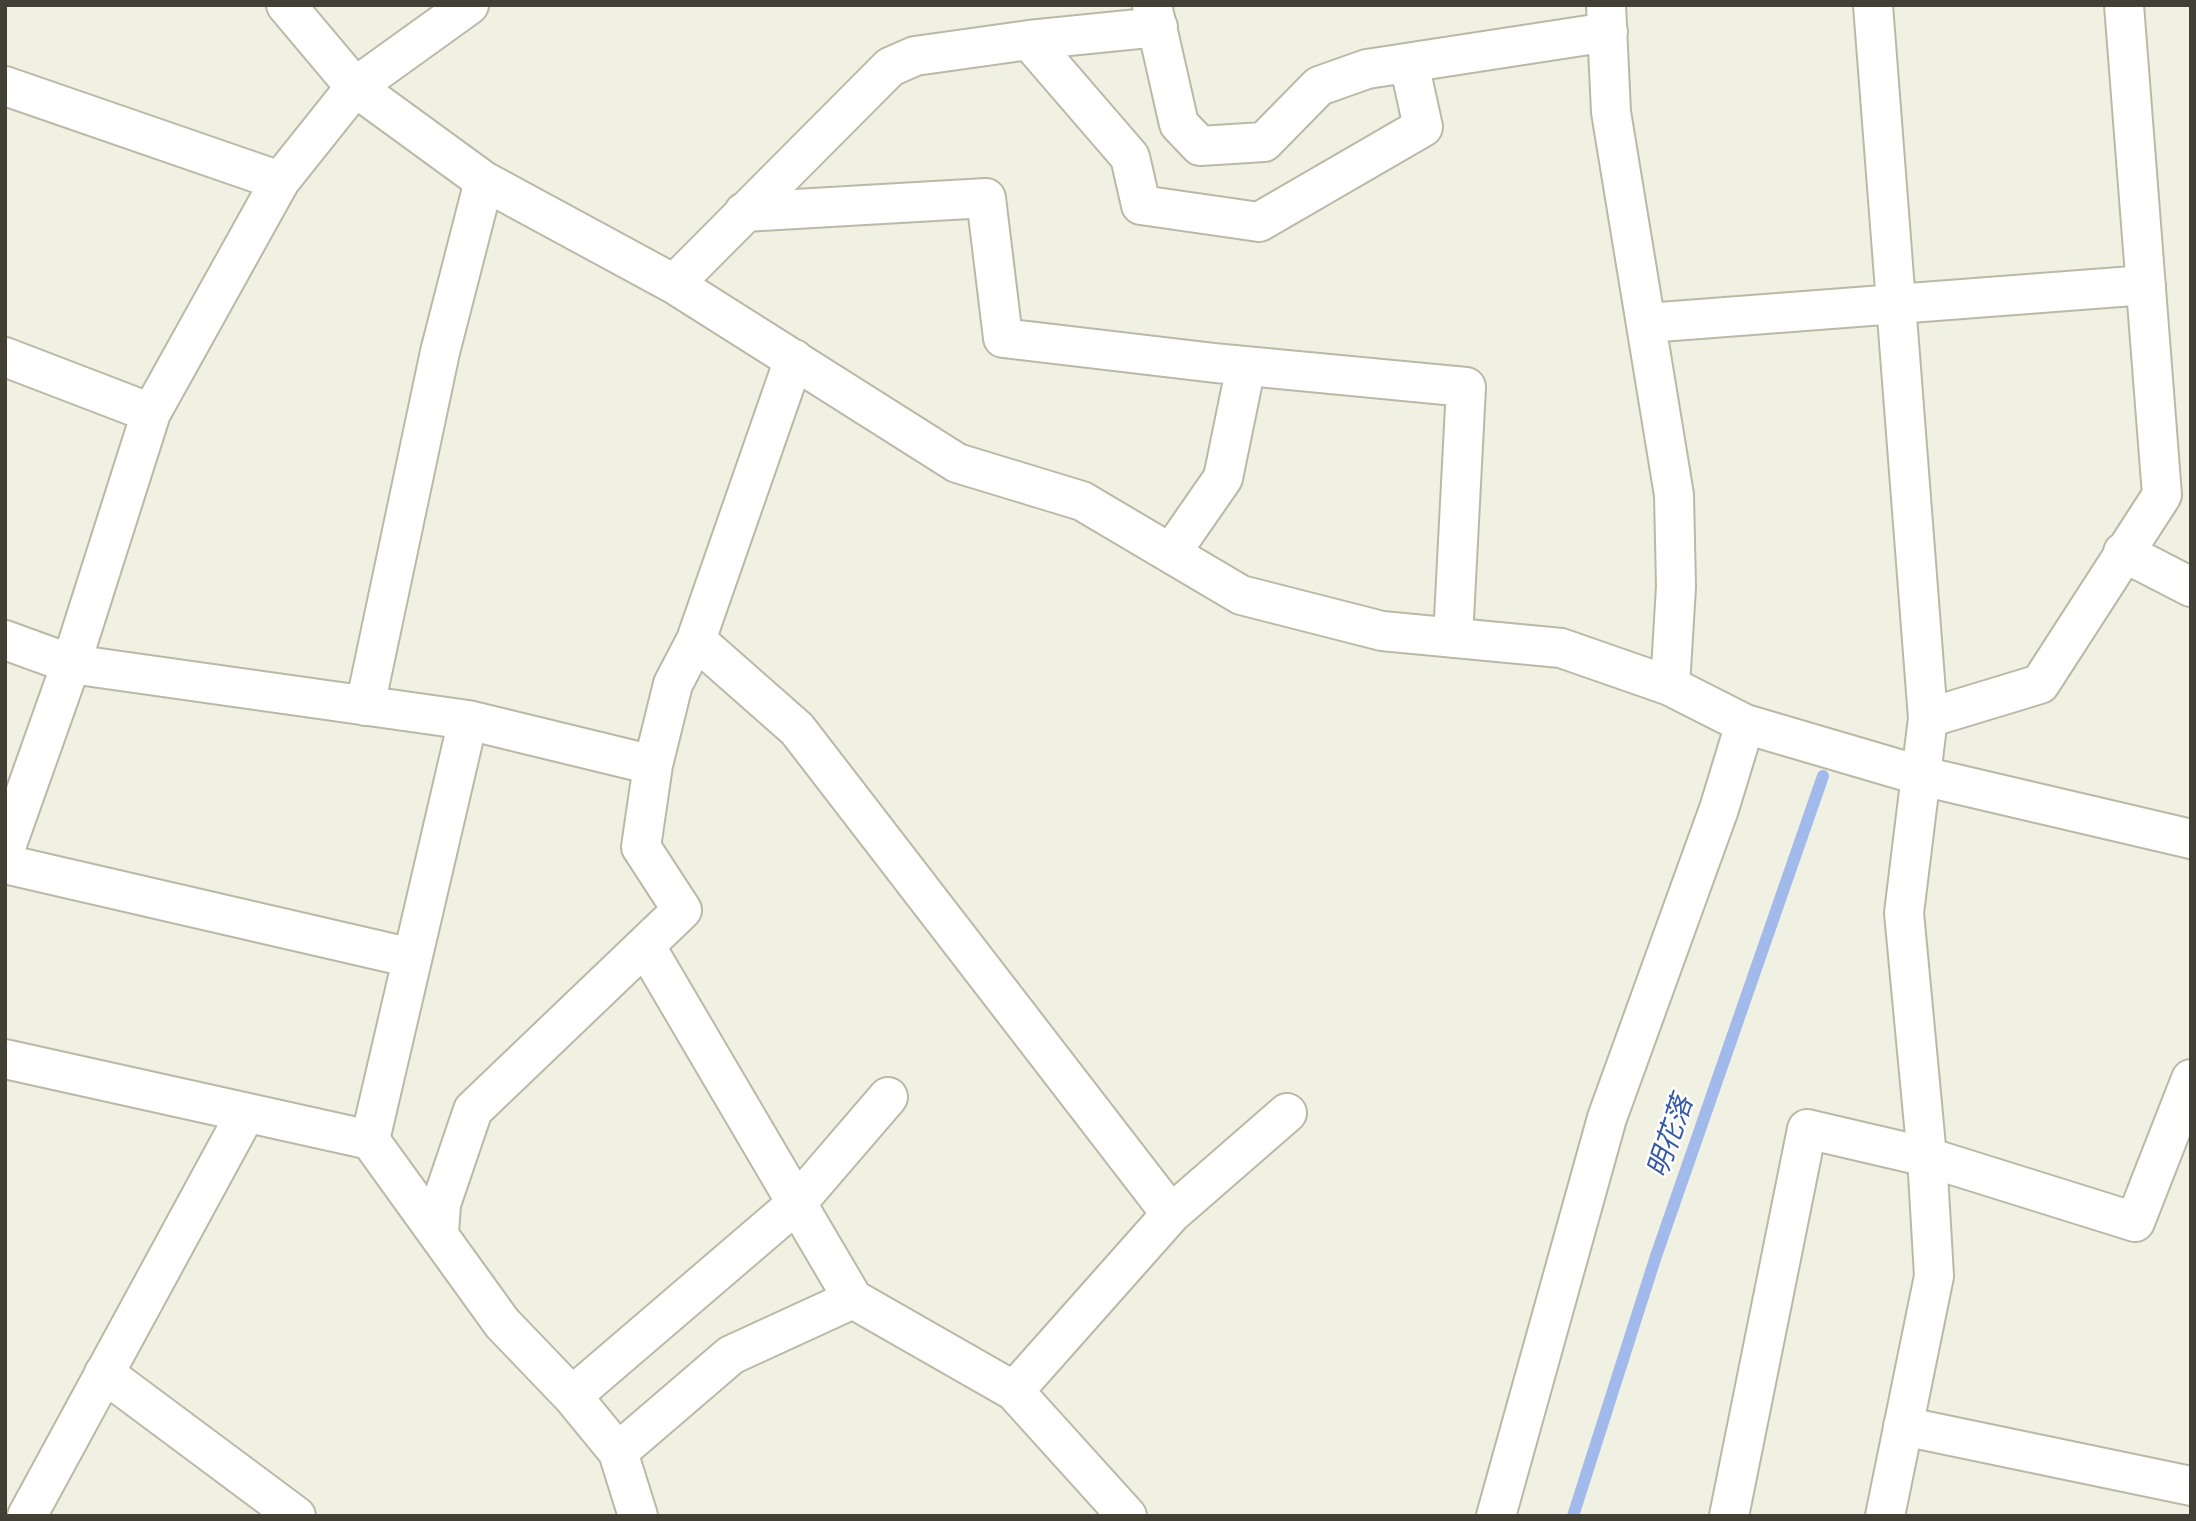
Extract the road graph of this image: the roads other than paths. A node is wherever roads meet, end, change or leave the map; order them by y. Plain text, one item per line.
1 (286, 5) edge
2 (469, 5) edge
3 (1873, 5) edge
4 (2124, 5) edge
5 (1155, 16) edge
6 (1607, 19) edge
7 (1029, 40) junction
8 (1409, 62) junction
9 (5, 86) edge
10 (355, 87) junction
11 (280, 181) junction
12 (484, 181) junction
13 (744, 212) junction
14 (674, 284) junction
15 (2146, 285) junction
16 (1896, 304) junction
17 (1647, 323) junction
18 (5, 357) edge
19 (793, 359) junction
20 (1246, 366) junction
21 (151, 413) junction
22 (2123, 552) junction
23 (1171, 553) junction
24 (2191, 587) edge
25 (1453, 638) junction
26 (5, 640) edge
27 (696, 640) junction
28 (71, 664) junction
29 (1670, 686) junction
30 (365, 706) junction
31 (1928, 718) junction
32 (468, 720) junction
33 (1745, 724) junction
34 (653, 765) junction
35 (1922, 776) junction
36 (2191, 839) edge
37 (5, 850) edge
38 (5, 864) edge
39 (646, 947) junction
40 (412, 958) junction
41 (5, 1059) edge
42 (2191, 1079) edge
43 (888, 1097) dead end
44 (246, 1113) junction
45 (1287, 1113) dead end
46 (370, 1140) junction
47 (1927, 1157) junction
48 (796, 1204) junction
49 (1171, 1214) junction
50 (439, 1233) junction
51 (853, 1299) junction
52 (104, 1373) junction
53 (1014, 1391) junction
54 (572, 1396) junction
55 (1903, 1426) junction
56 (618, 1452) junction
57 (2191, 1486) edge
58 (27, 1516) edge
59 (296, 1516) edge
60 (638, 1516) edge
61 (1127, 1516) edge
62 (1496, 1516) edge
63 (1729, 1516) edge
64 (1885, 1516) edge

1 - 10 street
2 - 10 street
3 - 16 street
4 - 15 street
5 - 7 street
5 - 8 street
6 - 8 street
6 - 17 street
7 - 8 street
7 - 13 street
9 - 11 street
10 - 11 street
10 - 12 street
11 - 21 street
12 - 14 street
12 - 30 street
13 - 14 street
13 - 20 street
14 - 19 street
15 - 16 street
15 - 22 street
16 - 17 street
16 - 31 street
17 - 29 street
18 - 21 street
19 - 23 street
19 - 27 street
20 - 23 street
20 - 25 street
21 - 28 street
22 - 24 street
22 - 31 street
23 - 25 street
25 - 29 street
26 - 28 street
27 - 34 street
27 - 49 street
28 - 30 street
28 - 37 street
29 - 33 street
30 - 32 street
31 - 35 street
32 - 34 street
32 - 40 street
33 - 35 street
33 - 62 street
34 - 39 street
35 - 36 street
35 - 47 street
38 - 40 street
39 - 48 street
39 - 50 street
40 - 46 street
41 - 44 street
42 - 47 street
43 - 48 street
44 - 46 street
44 - 52 street
45 - 49 street
46 - 50 street
47 - 55 street
47 - 63 street
48 - 51 street
48 - 54 street
49 - 53 street
50 - 54 street
51 - 53 street
51 - 56 street
52 - 58 street
52 - 59 street
53 - 61 street
54 - 56 street
55 - 57 street
55 - 64 street
56 - 60 street

